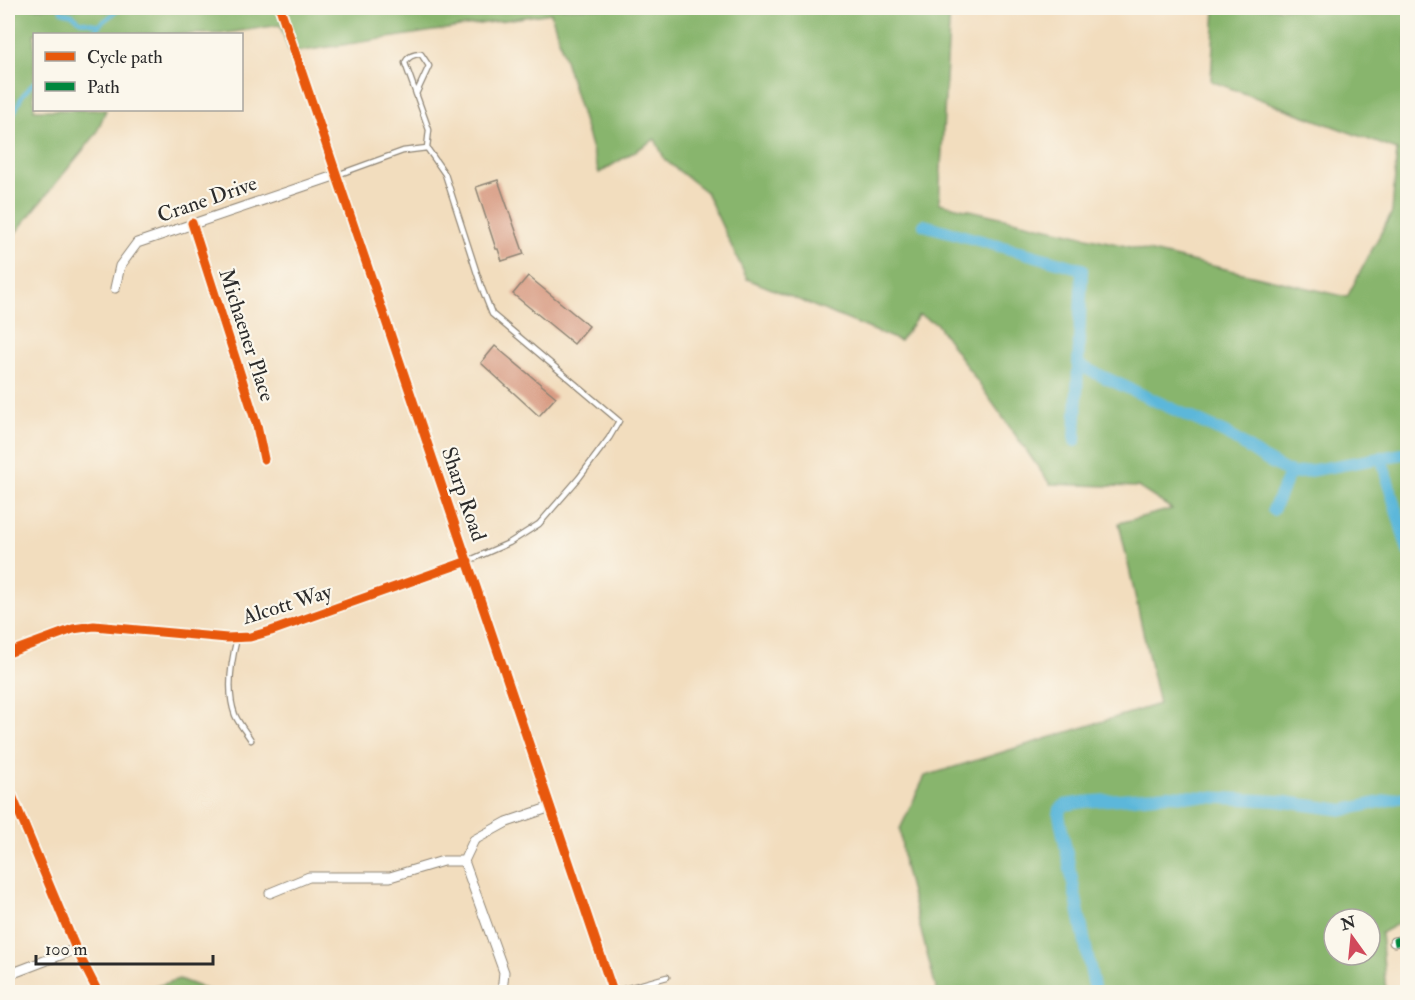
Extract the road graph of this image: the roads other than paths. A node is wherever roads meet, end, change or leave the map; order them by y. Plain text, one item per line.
1 (280, 8) edge
2 (416, 94) junction
3 (427, 148) junction
4 (337, 175) junction
5 (192, 223) junction
6 (115, 288) dead end
7 (264, 459) dead end
8 (468, 561) junction
9 (237, 638) junction
10 (8, 653) edge
11 (251, 740) dead end
12 (8, 786) edge
13 (551, 807) junction
14 (464, 861) junction
15 (270, 893) dead end
16 (1407, 939) edge
17 (1394, 942) dead end
18 (76, 950) junction
19 (8, 975) edge
20 (667, 977) dead end
21 (613, 992) edge
22 (98, 993) edge
23 (502, 993) edge

1 - 4 street, Sharp Road
2 - 2 lane
2 - 3 lane
3 - 4 lane
3 - 8 lane
4 - 5 street, Crane Drive
4 - 8 street, Sharp Road
5 - 6 street, Crane Drive
5 - 7 street, Michaener Place
8 - 9 street, Alcott Way
8 - 13 street, Sharp Road
9 - 10 street, Alcott Way
9 - 11 lane
12 - 18 street
13 - 14 street
13 - 21 street, Sharp Road
14 - 15 street
14 - 23 street
16 - 17 street
18 - 19 street
18 - 22 street
20 - 21 lane

